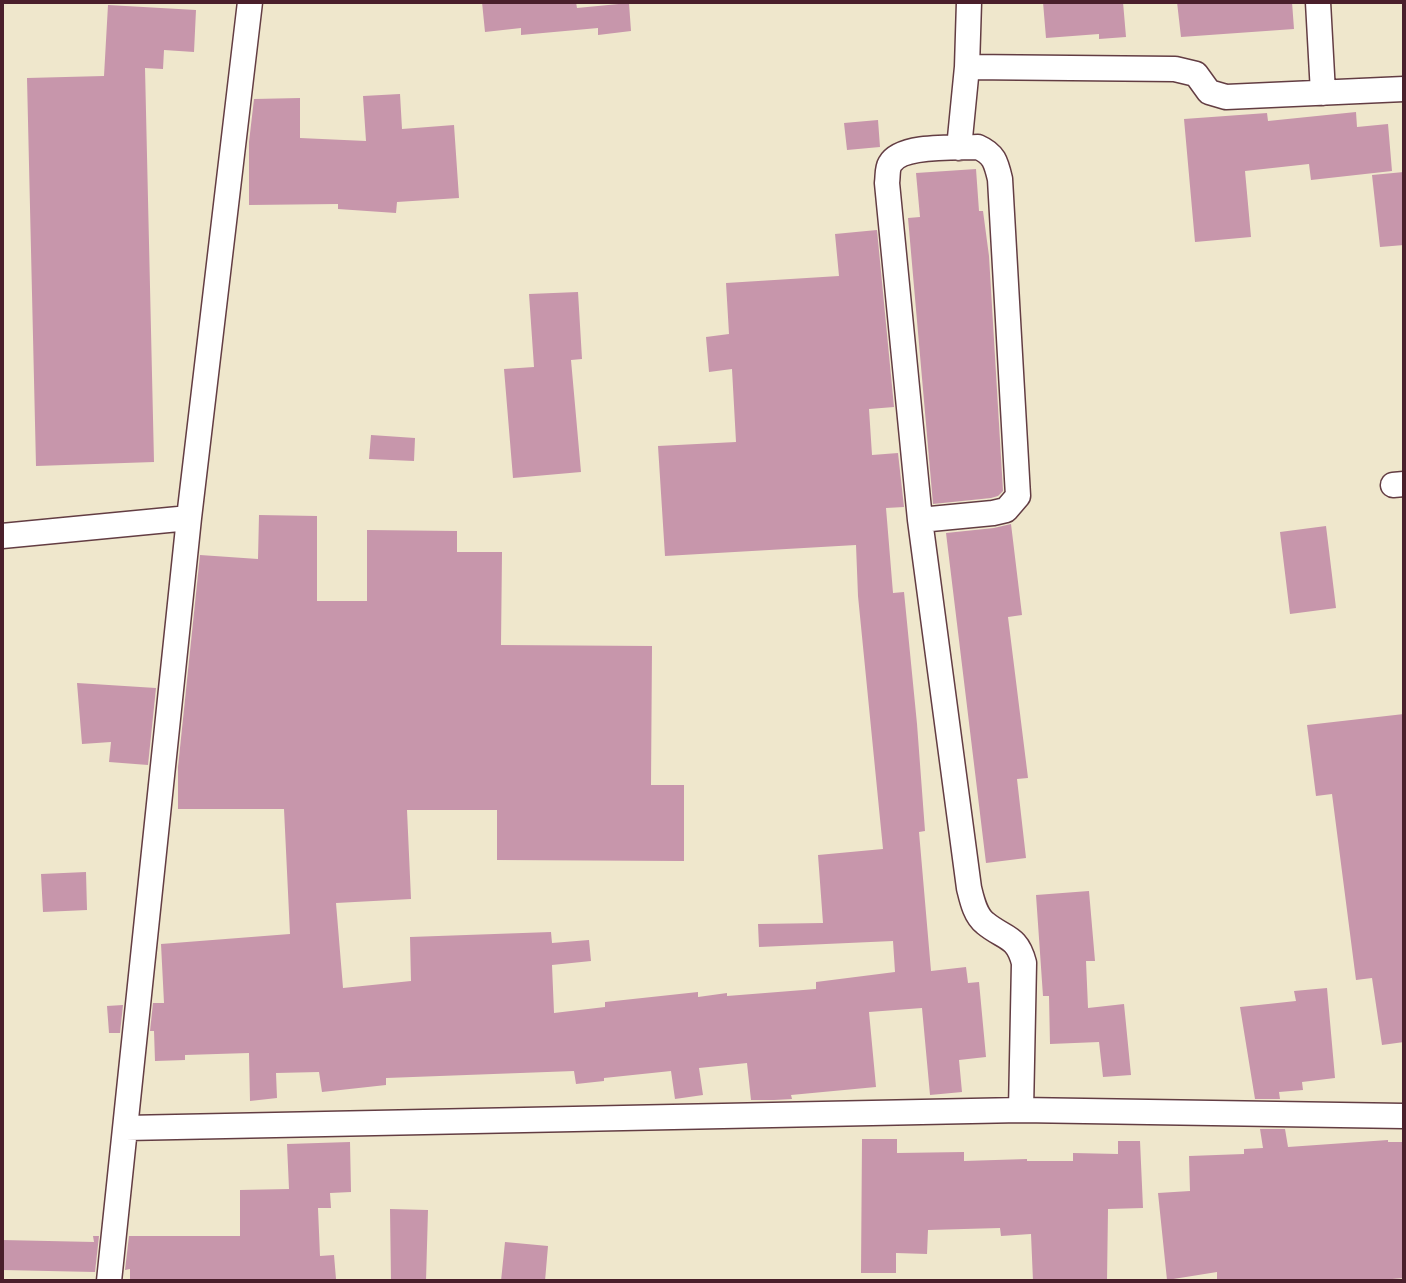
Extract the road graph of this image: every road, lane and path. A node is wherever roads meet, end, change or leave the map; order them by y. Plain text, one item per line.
1 (250, 2) edge
2 (969, 2) edge
3 (1318, 2) edge
4 (967, 67) junction
5 (1404, 89) edge
6 (1323, 93) junction
7 (959, 148) junction
8 (189, 518) junction
9 (920, 520) junction
10 (2, 536) edge
11 (1021, 1110) junction
12 (1404, 1116) edge
13 (126, 1128) junction
14 (109, 1281) edge

1 - 8 street
2 - 4 street
3 - 6 street
4 - 6 street
4 - 7 street
5 - 6 street
7 - 9 street
7 - 9 street
8 - 10 street
8 - 13 street
9 - 11 street
11 - 12 street
11 - 13 street
13 - 14 street

